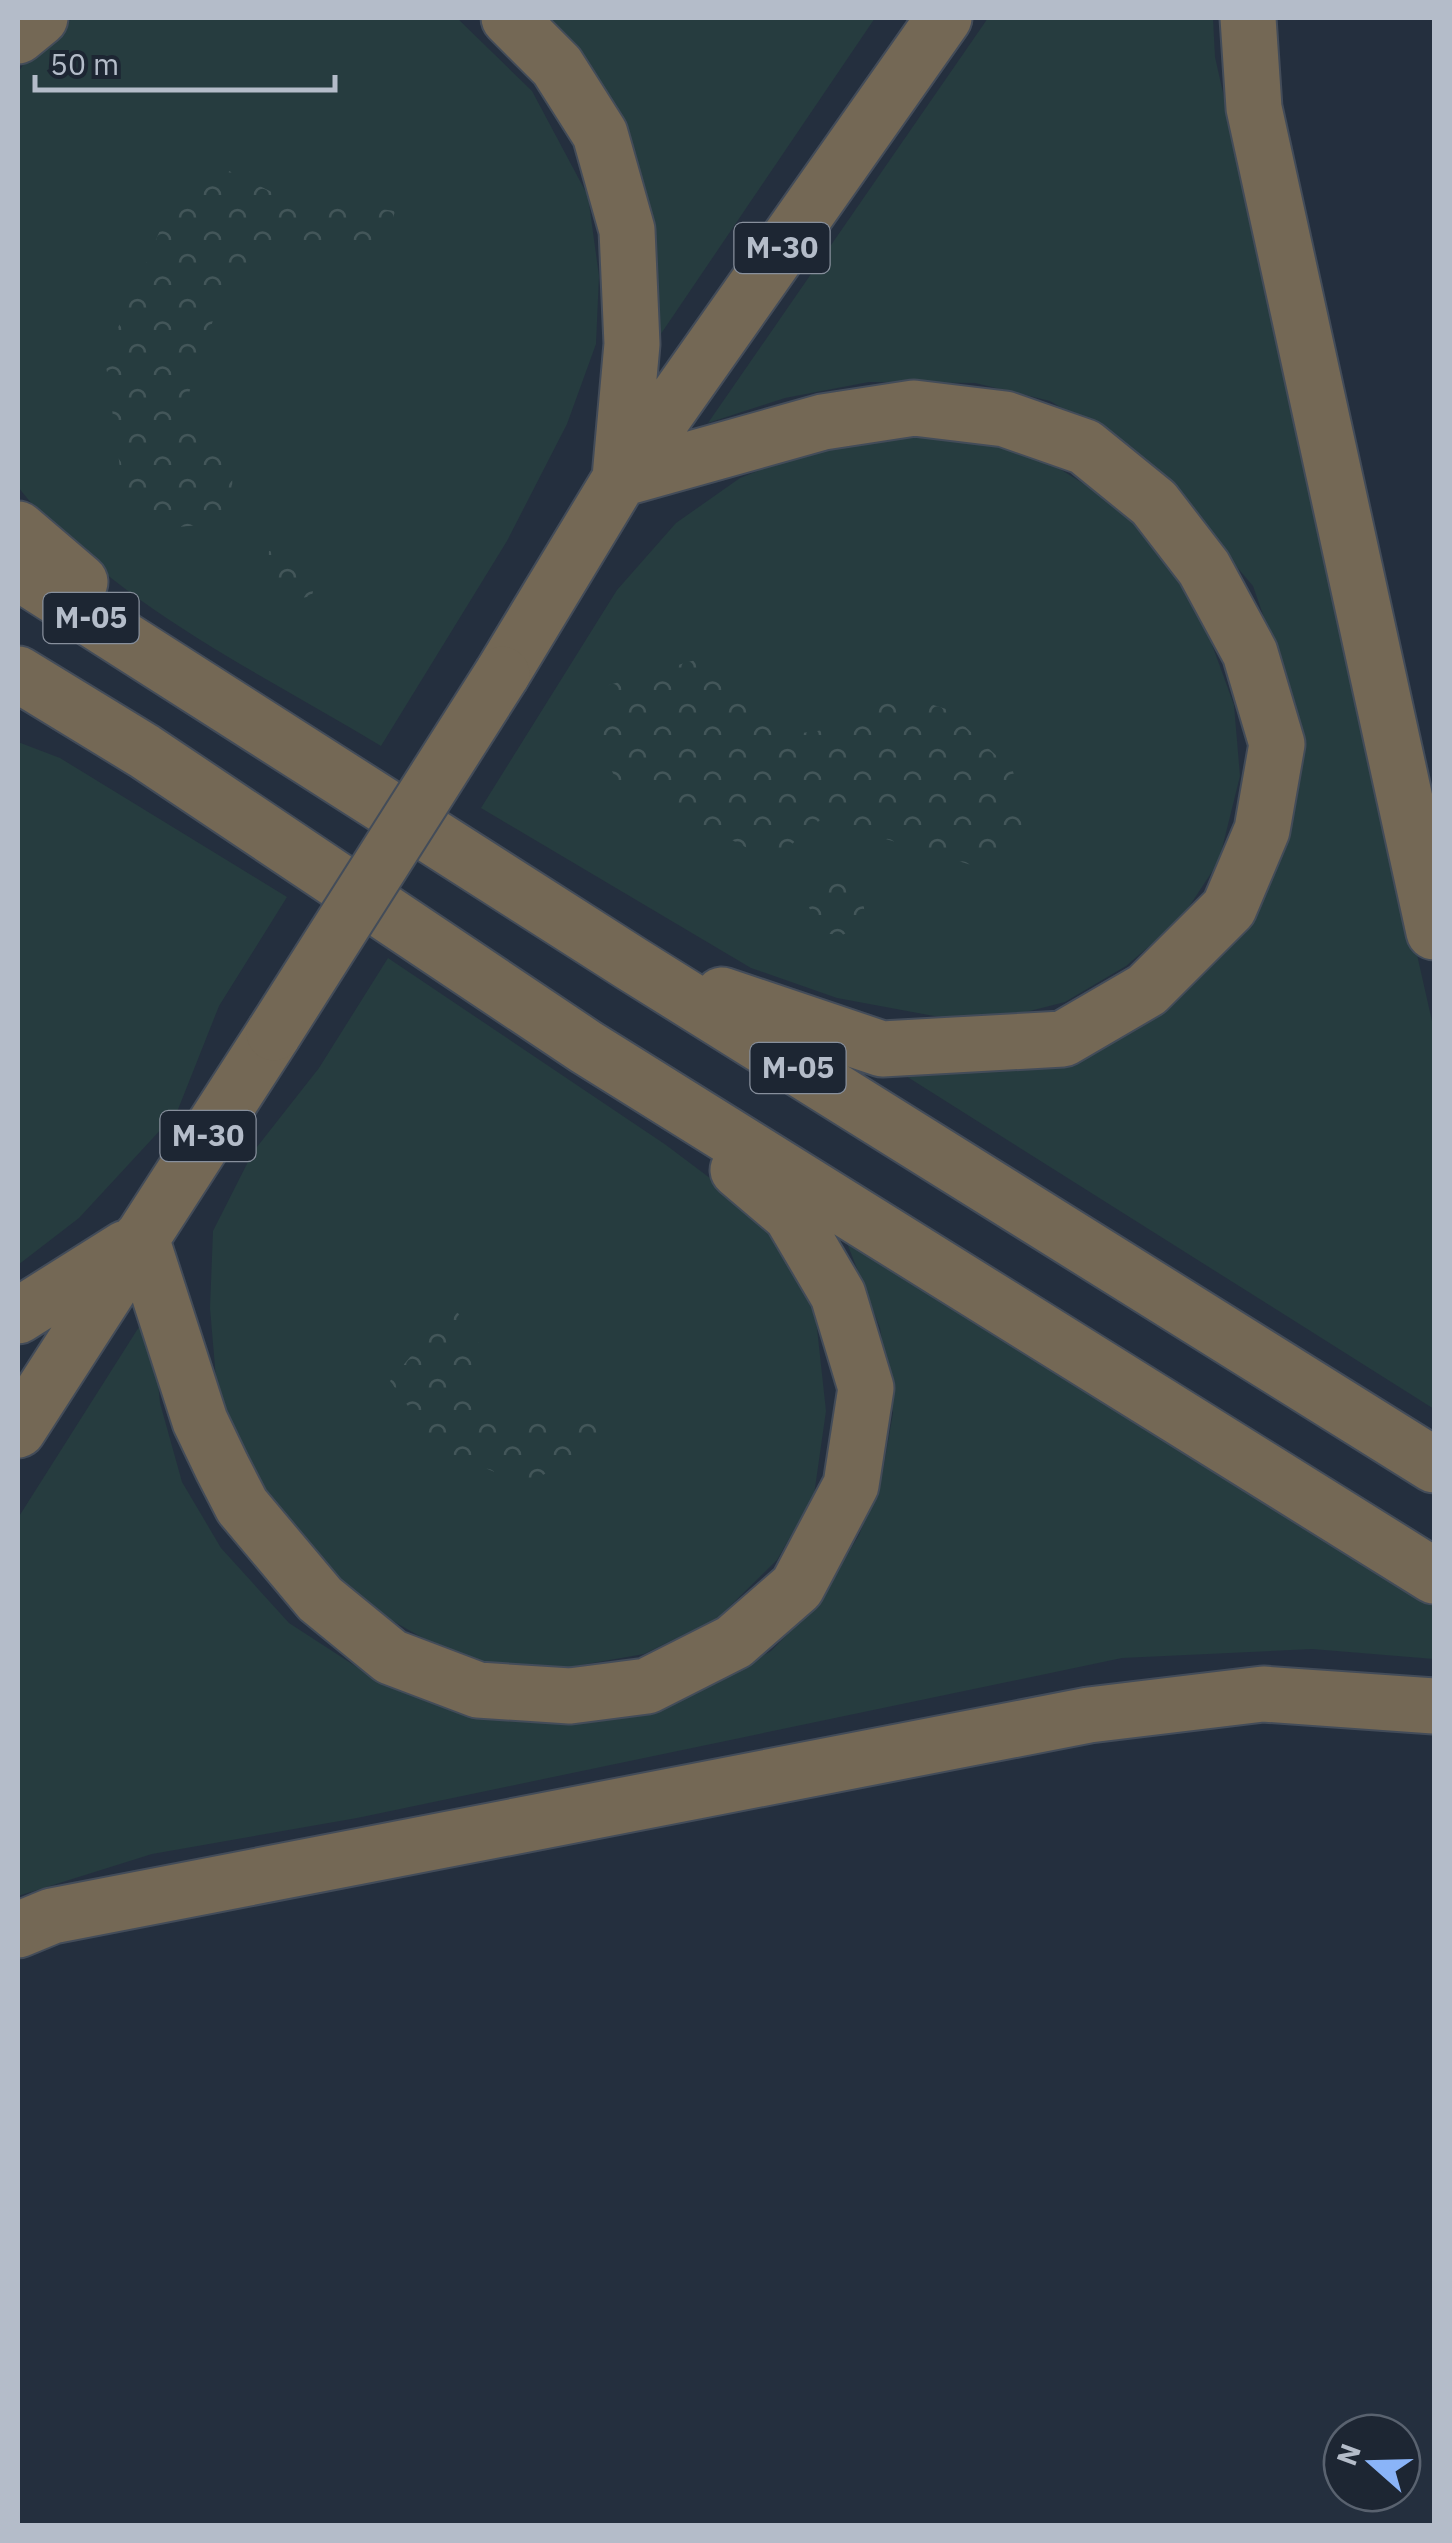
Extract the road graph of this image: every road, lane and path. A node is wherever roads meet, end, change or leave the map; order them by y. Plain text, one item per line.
1 (40, 18) edge
2 (509, 18) edge
3 (944, 18) edge
4 (1248, 18) edge
5 (18, 36) edge
6 (620, 479) junction
7 (18, 529) edge
8 (18, 572) edge
9 (165, 664) junction
10 (18, 674) edge
11 (18, 717) edge
12 (144, 751) junction
13 (1434, 932) edge
14 (632, 964) junction
15 (586, 1047) junction
16 (142, 1238) junction
17 (18, 1316) edge
18 (18, 1430) edge
19 (1434, 1466) edge
20 (1434, 1576) edge
21 (1434, 1706) edge
22 (18, 1930) edge

1 - 5 highway
2 - 6 highway
3 - 6 highway, М-30
4 - 13 highway
6 - 14 highway
6 - 16 highway, М-30, bridge
7 - 9 highway
8 - 9 highway, М-05
9 - 14 highway, М-05
10 - 12 highway, М-05
11 - 12 highway
12 - 15 highway, М-05
14 - 19 highway, М-05
15 - 16 highway
15 - 20 highway, М-05
16 - 17 highway
16 - 18 highway, М-30
21 - 22 highway

